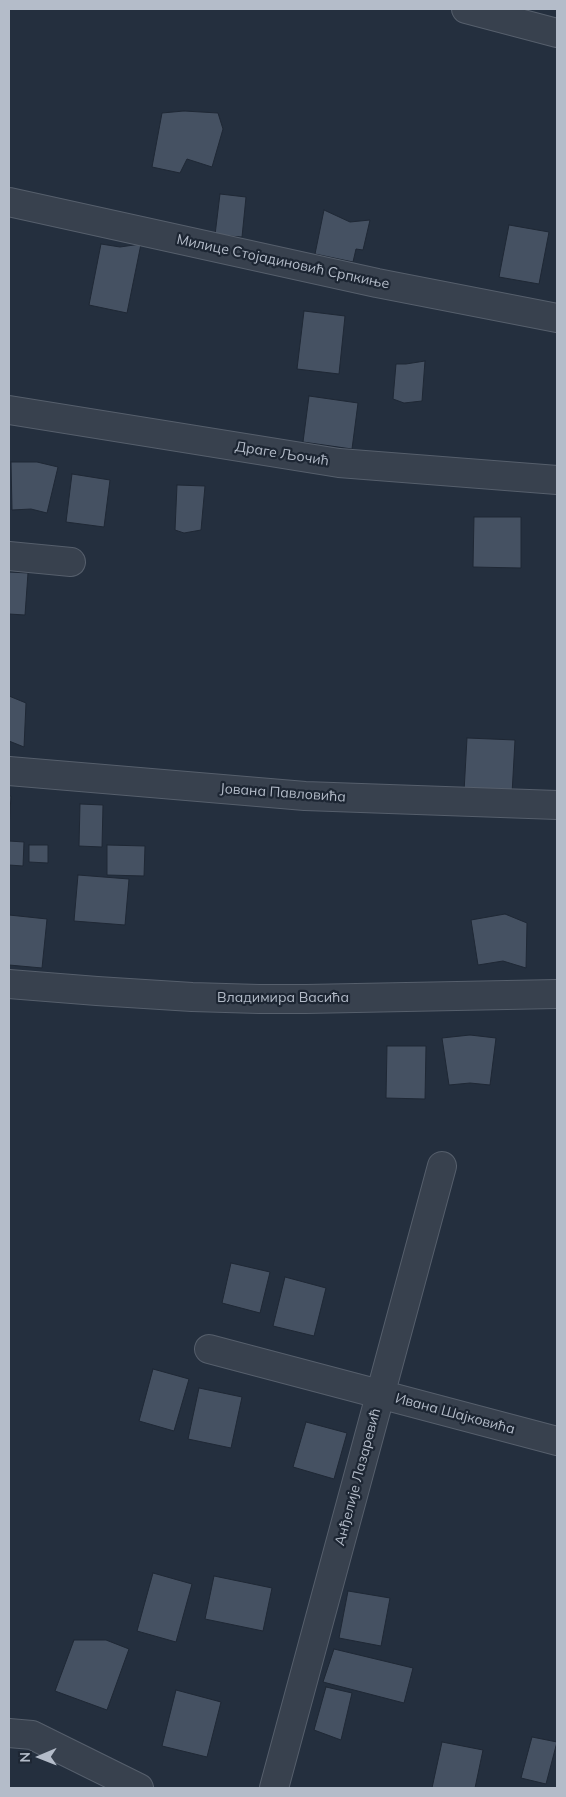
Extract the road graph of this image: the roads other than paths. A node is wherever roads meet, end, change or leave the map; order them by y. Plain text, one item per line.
1 (466, 9) edge
2 (557, 33) edge
3 (9, 202) edge
4 (557, 318) edge
5 (9, 410) edge
6 (557, 480) edge
7 (9, 556) edge
8 (71, 562) dead end
9 (9, 771) edge
10 (557, 805) edge
11 (9, 984) edge
12 (557, 994) edge
13 (442, 1166) dead end
14 (209, 1348) dead end
15 (381, 1394) junction
16 (557, 1441) edge
17 (9, 1733) edge
18 (139, 1788) edge
19 (274, 1788) edge

1 - 2 street
3 - 4 street, Милице Стојадиновић Српкиње
5 - 6 street, Драге Љочић
7 - 8 street
9 - 10 street, Јована Павловића
11 - 12 street, Владимира Васића
13 - 15 street, Анђелије Лазаревић
14 - 15 street, Ивана Шајковића
15 - 16 street, Ивана Шајковића
15 - 19 street, Анђелије Лазаревић
17 - 18 street

